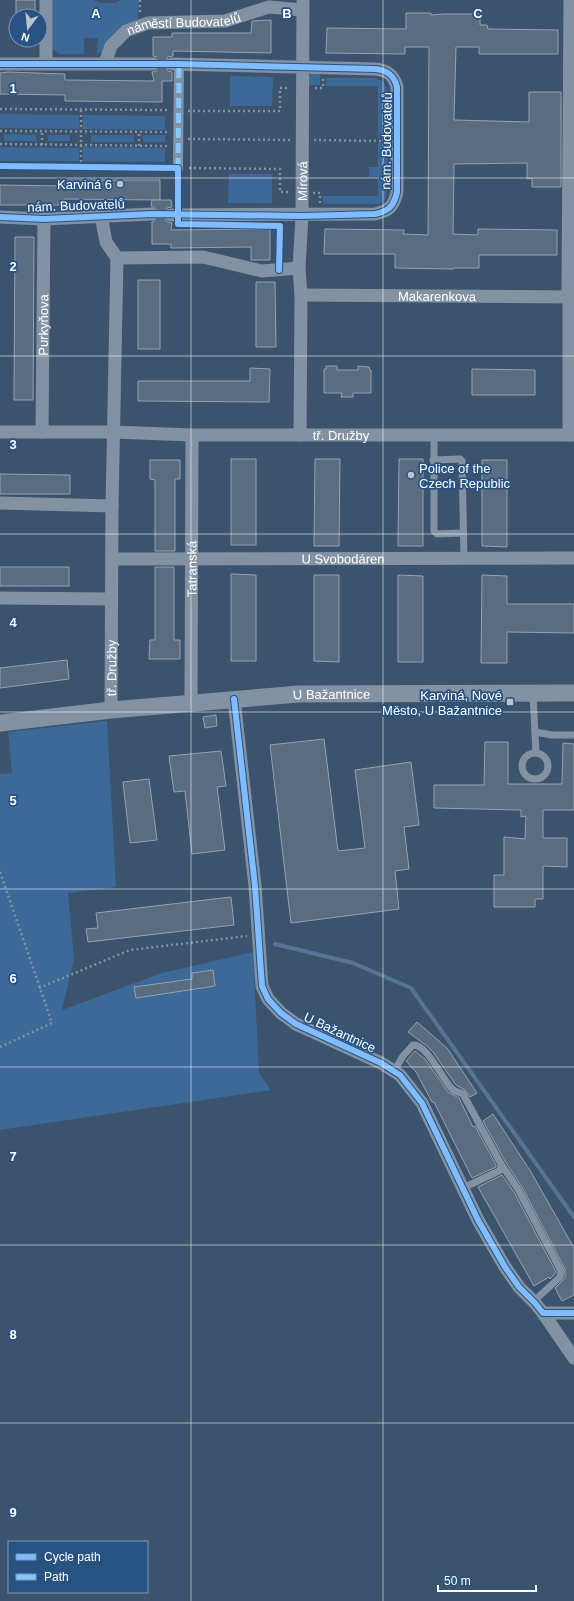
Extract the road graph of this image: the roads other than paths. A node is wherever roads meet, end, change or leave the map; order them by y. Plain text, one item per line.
1 (46, 0) edge
2 (570, 0) edge
3 (302, 5) edge
4 (105, 63) junction
5 (0, 64) edge
6 (46, 64) junction
7 (153, 64) tunnel mouth
8 (175, 64) joint
9 (303, 66) junction
10 (178, 168) dead end
11 (152, 214) tunnel mouth
12 (171, 215) tunnel mouth
13 (101, 216) junction
14 (302, 216) junction
15 (0, 217) edge
16 (44, 218) junction
17 (117, 258) junction
18 (299, 268) junction
19 (301, 294) junction
20 (572, 297) edge
21 (0, 432) edge
22 (42, 432) junction
23 (113, 432) junction
24 (192, 435) junction
25 (300, 435) junction
26 (434, 435) junction
27 (571, 435) edge
28 (433, 460) junction
29 (0, 503) edge
30 (112, 506) junction
31 (463, 533) junction
32 (464, 558) junction
33 (574, 558) edge
34 (112, 560) junction
35 (191, 560) junction
36 (0, 598) edge
37 (111, 598) junction
38 (574, 693) edge
39 (533, 694) junction
40 (234, 699) junction
41 (191, 703) junction
42 (111, 710) junction
43 (0, 723) edge
44 (535, 732) junction
45 (574, 735) edge
46 (536, 753) dead end
47 (394, 1071) junction
48 (501, 1164) junction
49 (463, 1188) junction
50 (534, 1301) junction
51 (543, 1313) junction
52 (574, 1313) edge
53 (574, 1358) edge

1 - 6 street
2 - 20 street
3 - 4 street, náměstí Budovatelů
3 - 9 street, Mírová
4 - 6 street
4 - 7 street
5 - 6 street
8 - 9 street, nám. Budovatelů
8 - 10 street
9 - 14 street, Mírová
9 - 14 street, nám. Budovatelů
11 - 13 street, nám. Budovatelů
12 - 14 street, nám. Budovatelů
13 - 16 street, nám. Budovatelů
13 - 17 street
14 - 18 street, Mírová
15 - 16 street, nám. Budovatelů
16 - 22 street, Purkyňova
17 - 18 street
17 - 23 street, tř. Družby
18 - 19 street, Mírová
19 - 20 street, Makarenkova
19 - 25 street, Mírová
20 - 27 street, tř. Družby
21 - 22 street, tř. Družby
22 - 23 street, tř. Družby
23 - 24 street, tř. Družby
23 - 30 street, tř. Družby
24 - 25 street, tř. Družby
24 - 35 street, Tatranská
25 - 26 street, tř. Družby
26 - 27 street, tř. Družby
26 - 28 lane
28 - 31 lane
28 - 31 lane
29 - 30 street
30 - 34 street, tř. Družby
31 - 32 lane
32 - 33 street, U Svobodáren
32 - 35 street, U Svobodáren
34 - 35 street, U Svobodáren
34 - 37 street, tř. Družby
35 - 41 street, Tatranská
36 - 37 street
37 - 42 street, tř. Družby
38 - 39 street, U Bažantnice
39 - 40 street, U Bažantnice
39 - 44 lane
40 - 41 street, U Bažantnice
40 - 47 street, U Bažantnice
41 - 42 street, U Bažantnice
42 - 43 street, U Bažantnice
44 - 45 lane
44 - 46 lane
47 - 48 lane
47 - 49 street, U Bažantnice
48 - 49 lane
48 - 50 lane
49 - 50 street, U Bažantnice
50 - 51 street, U Bažantnice
51 - 52 street
51 - 53 street, U Bažantnice

